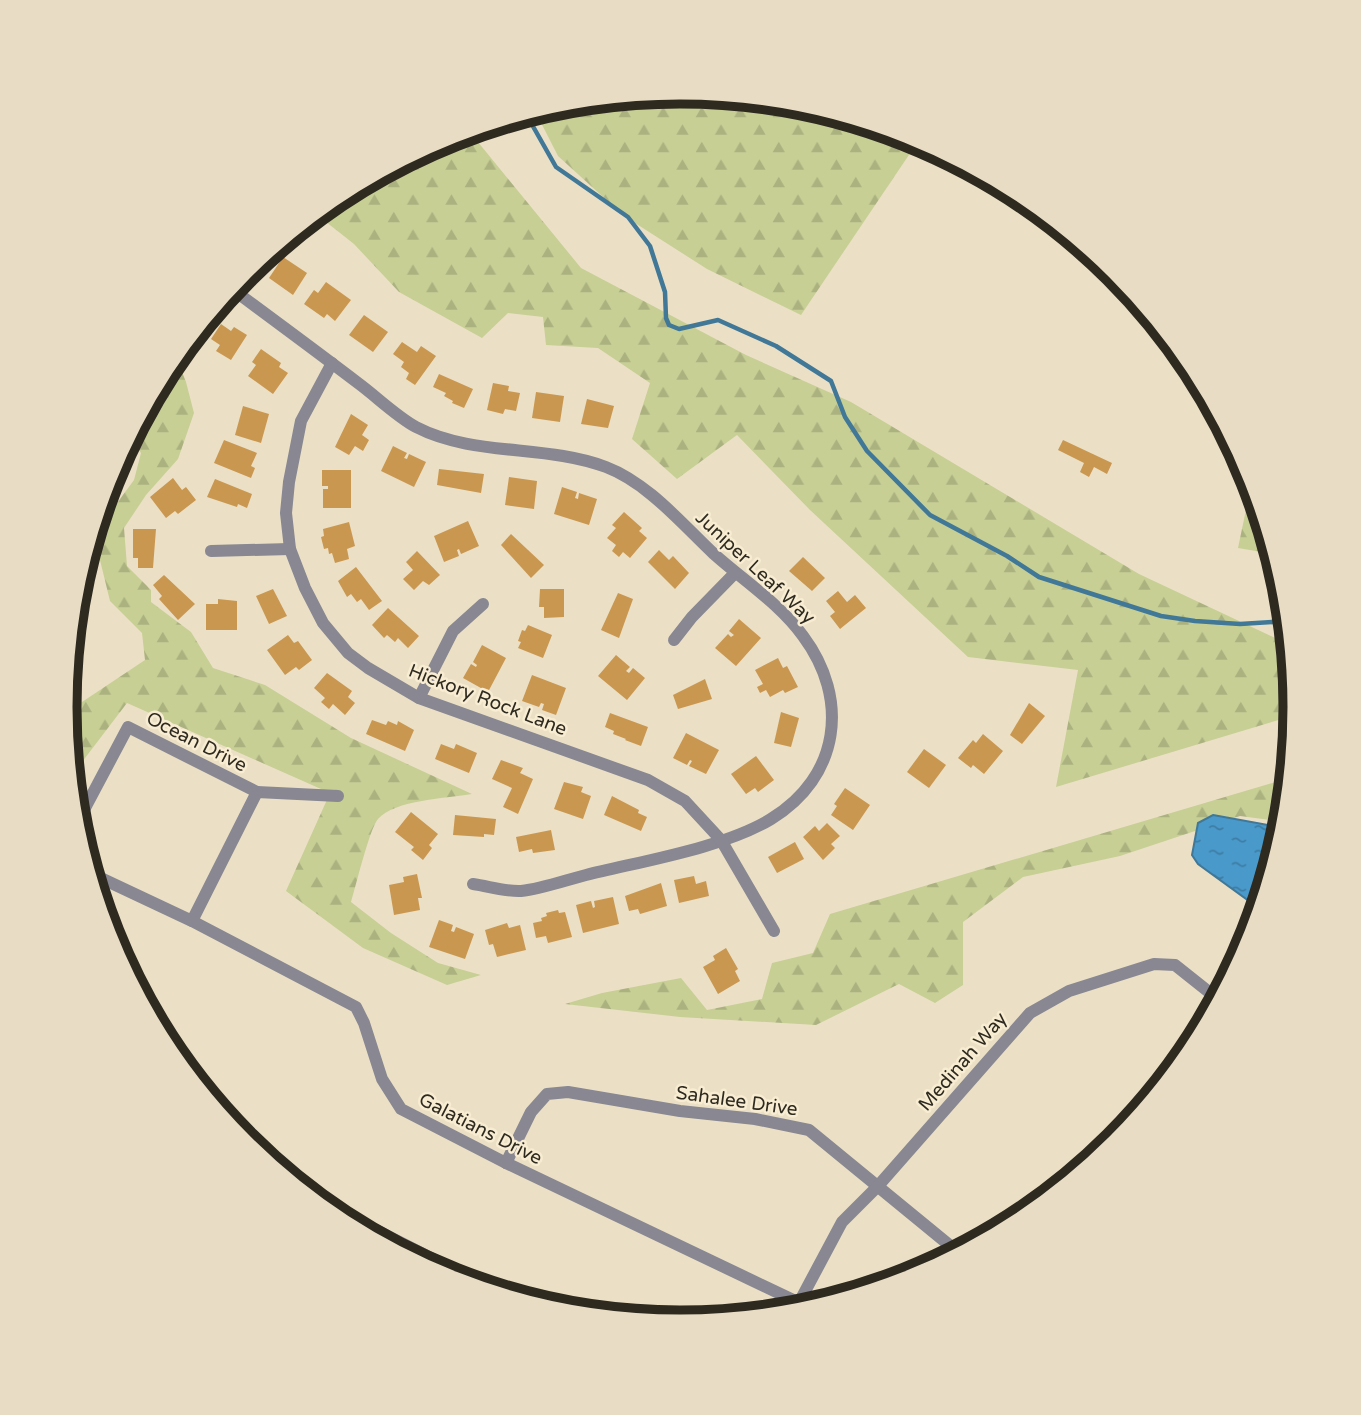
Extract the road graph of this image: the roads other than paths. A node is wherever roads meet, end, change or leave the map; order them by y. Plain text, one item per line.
1 (241, 295) edge
2 (332, 363) junction
3 (290, 549) junction
4 (211, 551) dead end
5 (735, 573) junction
6 (483, 604) dead end
7 (674, 640) dead end
8 (419, 698) junction
9 (257, 792) junction
10 (338, 796) dead end
11 (86, 807) edge
12 (721, 840) junction
13 (102, 879) edge
14 (473, 884) dead end
15 (191, 921) junction
16 (774, 931) dead end
17 (1211, 994) edge
18 (506, 1163) junction
19 (878, 1186) junction
20 (952, 1246) edge
21 (806, 1297) edge
22 (787, 1301) edge

1 - 2 street, Juniper Leaf Way
2 - 3 street, Hickory Rock Lane
2 - 5 street, Juniper Leaf Way
3 - 4 street
3 - 8 street, Hickory Rock Lane
5 - 7 street
5 - 12 street, Juniper Leaf Way
6 - 8 street
8 - 12 street, Hickory Rock Lane
9 - 10 street
9 - 11 street, Ocean Drive
9 - 15 street, Ocean Drive
12 - 14 street, Juniper Leaf Way
12 - 16 street, Hickory Rock Lane
13 - 15 street, Galatians Drive
15 - 18 street, Galatians Drive
17 - 19 street, Medinah Way
18 - 19 street, Sahalee Drive
18 - 22 street, Galatians Drive
19 - 20 street, Sahalee Drive
19 - 21 street, Medinah Way

